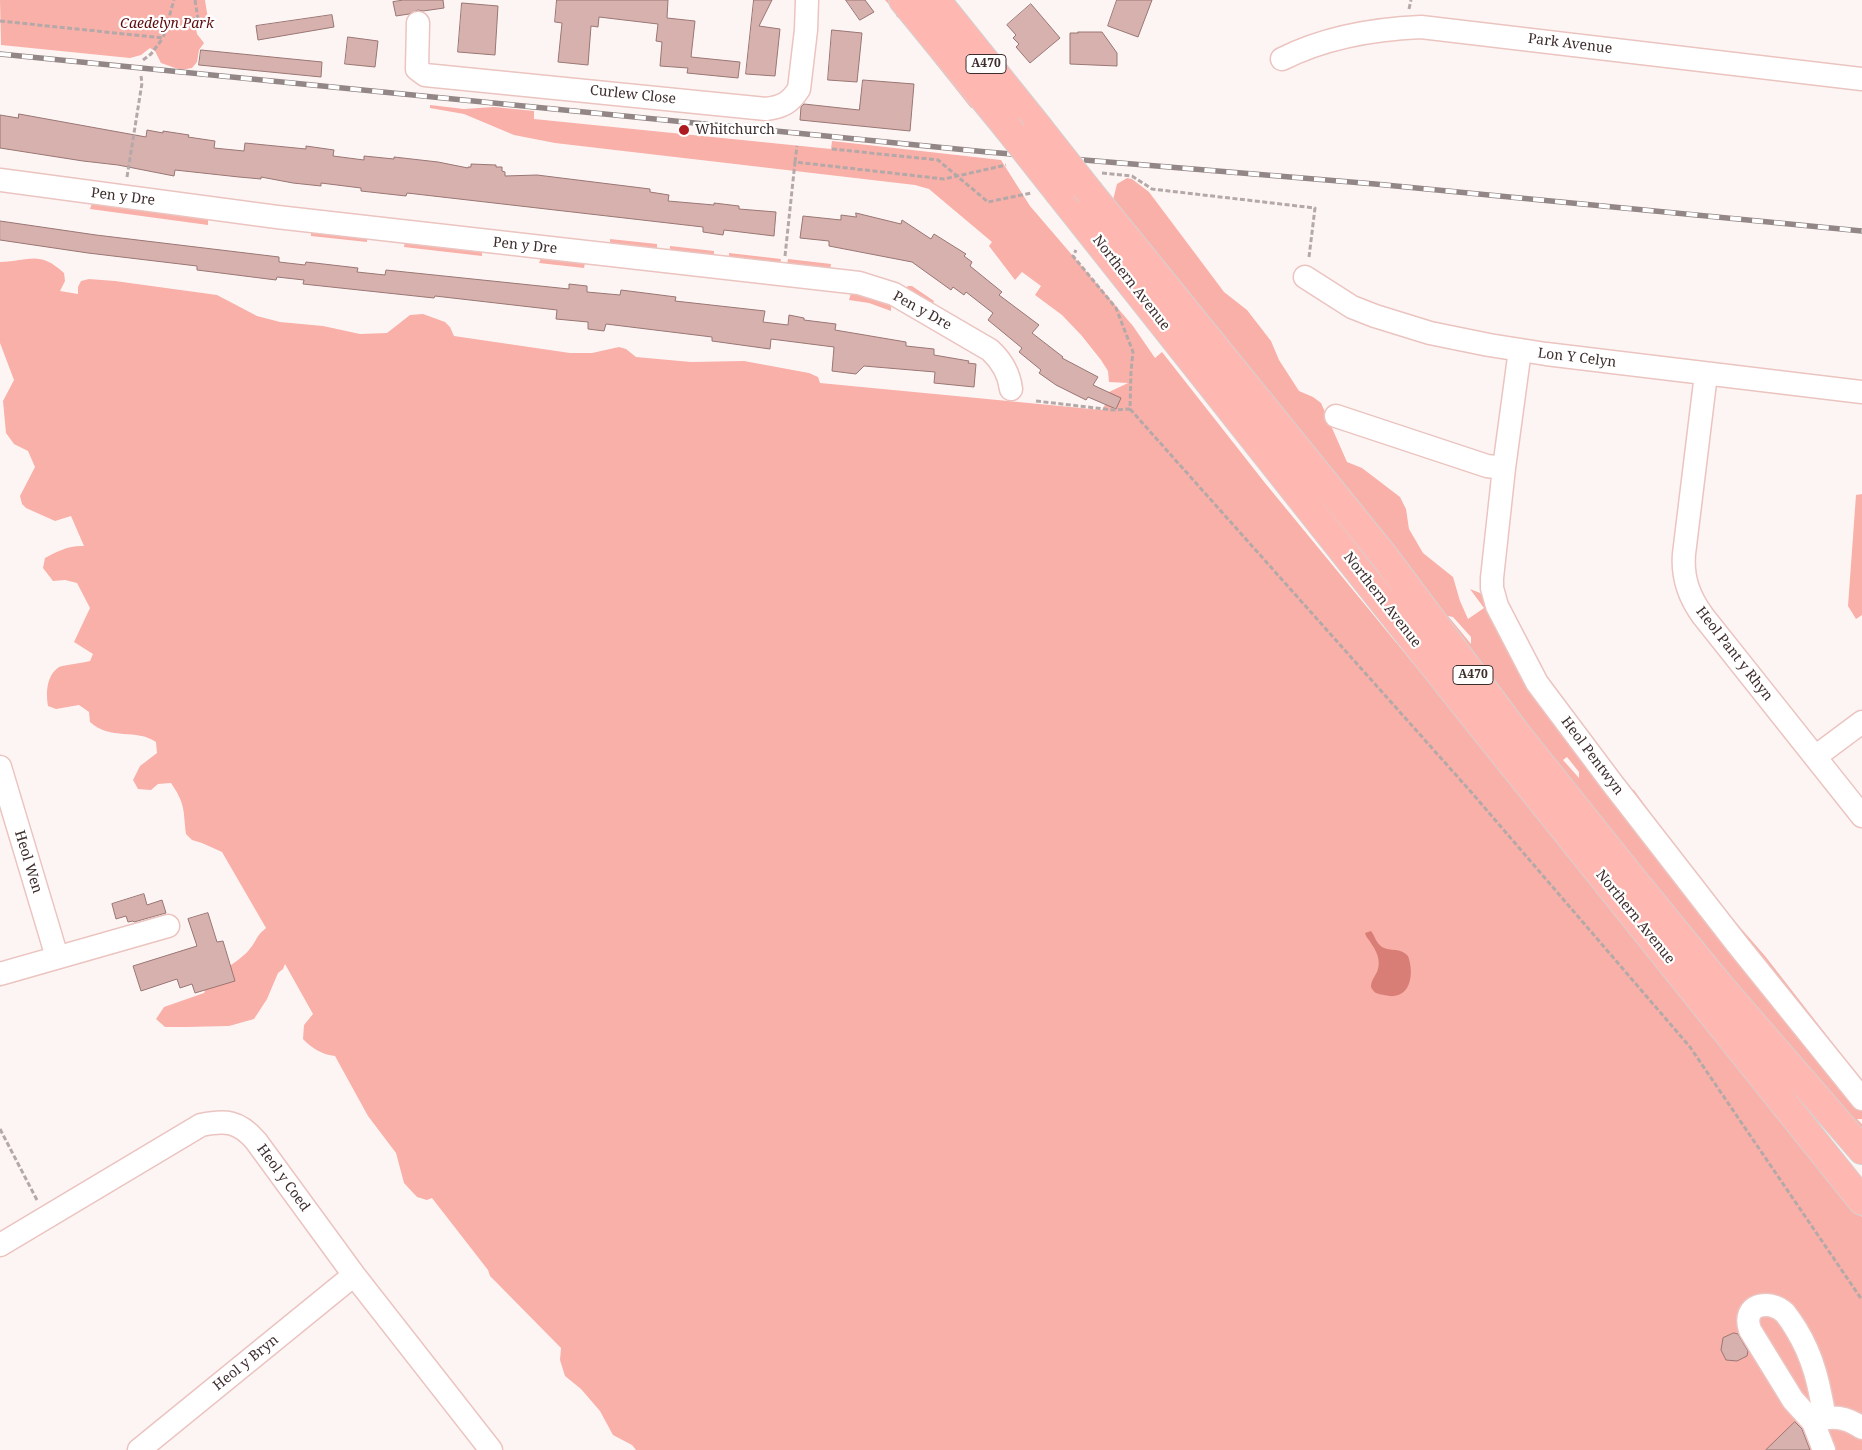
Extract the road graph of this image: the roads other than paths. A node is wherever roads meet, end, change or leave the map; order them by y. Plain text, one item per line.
1 (808, 0) edge
2 (903, 0) edge
3 (936, 0) edge
4 (418, 23) dead end
5 (1282, 59) dead end
6 (1862, 79) edge
7 (0, 180) edge
8 (1307, 267) road end
9 (1520, 350) junction
10 (1706, 374) junction
11 (1011, 389) dead end
12 (1862, 392) edge
13 (1336, 416) dead end
14 (1504, 468) junction
15 (1862, 722) edge
16 (1815, 757) junction
17 (0, 767) edge
18 (1862, 816) edge
19 (168, 926) dead end
20 (57, 957) junction
21 (0, 974) edge
22 (1862, 1099) edge
23 (1862, 1150) edge
24 (1862, 1200) edge
25 (0, 1245) edge
26 (354, 1275) junction
27 (1819, 1420) junction
28 (1862, 1428) edge
29 (139, 1450) edge
30 (491, 1450) edge
31 (1824, 1450) edge

1 - 4 street, Curlew Close
2 - 24 highway, Northern Avenue / A470, bridge
3 - 23 highway, Northern Avenue / A470, bridge
5 - 6 street, Park Avenue
7 - 11 street, Pen y Dre
8 - 9 street, Lon Y Celyn
9 - 10 street, Lon Y Celyn
9 - 14 street, Heol Pentwyn
10 - 12 street, Lon Y Celyn
10 - 16 street, Heol Pant y Rhyn
13 - 14 street
14 - 22 street, Heol Pentwyn
15 - 16 street
16 - 18 street, Heol Pant y Rhyn
17 - 20 street, Heol Wen
19 - 20 street
20 - 21 street
25 - 26 street, Heol y Coed
26 - 29 street, Heol y Bryn
26 - 30 street, Heol y Coed
27 - 27 street
27 - 28 street
27 - 31 street

